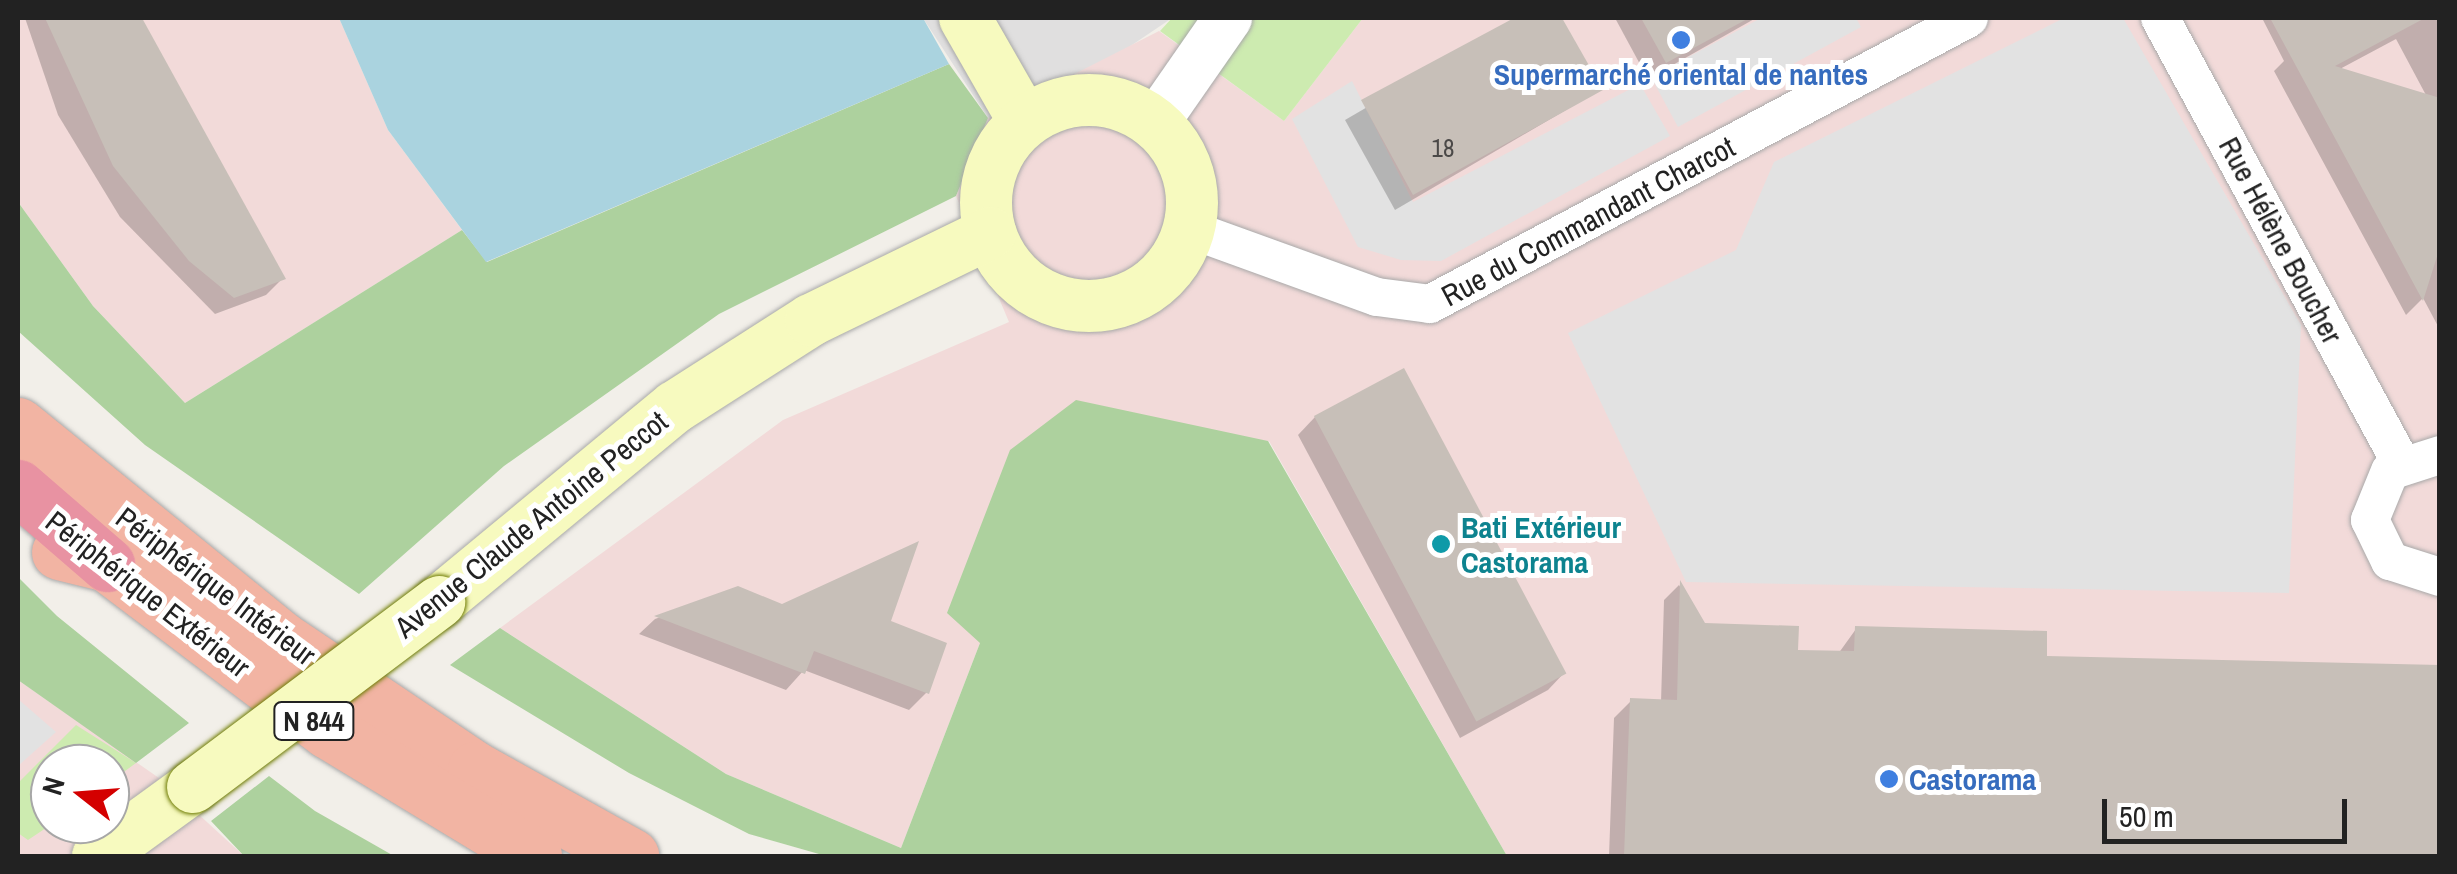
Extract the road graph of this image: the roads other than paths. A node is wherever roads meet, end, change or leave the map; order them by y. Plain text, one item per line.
1 (965, 18) edge
2 (1228, 18) edge
3 (1969, 18) edge
4 (2160, 18) edge
5 (1024, 121) junction
6 (1155, 123) junction
7 (1189, 229) junction
8 (990, 233) junction
9 (18, 425) edge
10 (2440, 454) edge
11 (2401, 463) junction
12 (18, 488) edge
13 (18, 521) edge
14 (107, 564) junction
15 (2440, 577) edge
16 (98, 856) edge
17 (534, 856) edge
18 (631, 856) edge

1 - 5 main road
2 - 6 street
3 - 7 street, Rue du Commandant Charcot
4 - 11 street, Rue Hélène Boucher
5 - 6 main road
5 - 8 main road
6 - 7 main road
7 - 8 main road
8 - 16 main road, Avenue Claude Antoine Peccot, bridge
9 - 18 highway, Périphérique Intérieur / N 844
10 - 11 street
11 - 15 street
12 - 14 highway, Périphérique Extérieur
13 - 14 highway
14 - 17 highway, Périphérique Extérieur / N 844

